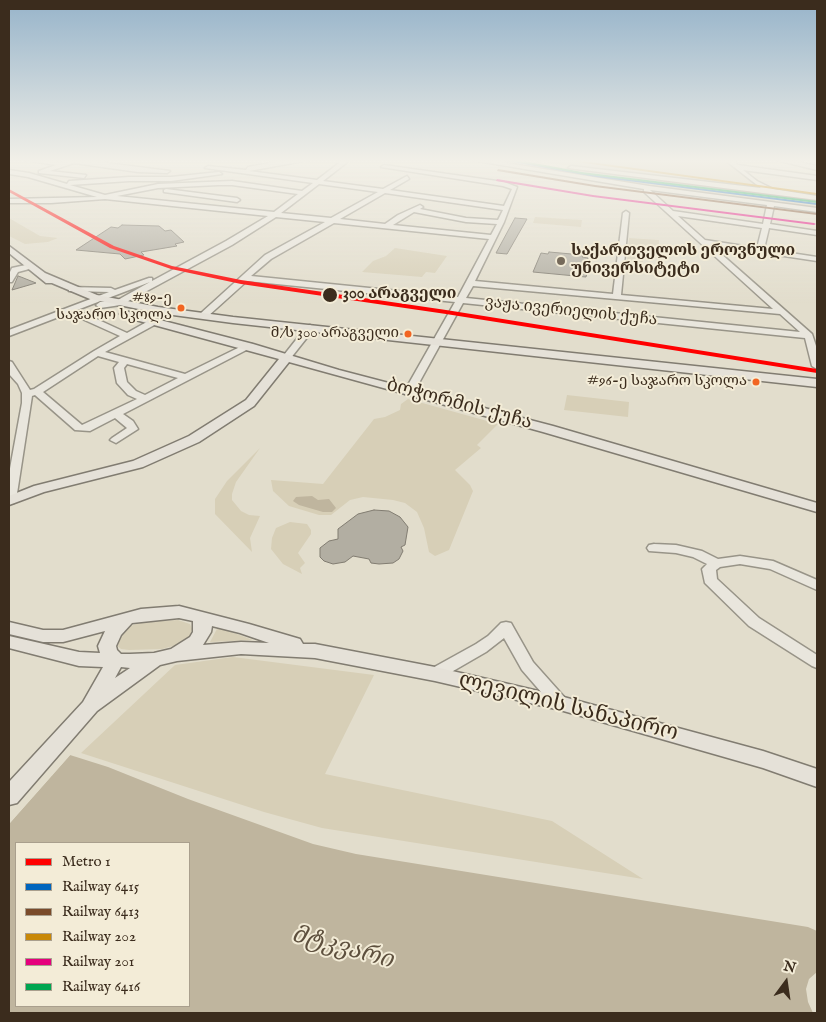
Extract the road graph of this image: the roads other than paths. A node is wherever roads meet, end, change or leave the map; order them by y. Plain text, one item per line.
1 (218, 208) edge
2 (221, 208) joint
3 (284, 208) edge
4 (355, 208) edge
5 (419, 208) edge
6 (506, 208) edge
7 (665, 208) edge
8 (770, 208) edge
9 (799, 208) edge
10 (413, 210) junction
11 (817, 210) edge
12 (626, 213) dead end
13 (671, 213) junction
14 (276, 214) junction
15 (333, 220) junction
16 (501, 222) junction
17 (388, 225) junction
18 (766, 226) junction
19 (817, 233) edge
20 (494, 237) junction
21 (228, 241) junction
22 (704, 242) junction
23 (9, 249) edge
24 (760, 251) junction
25 (817, 259) edge
26 (30, 266) junction
27 (42, 275) junction
28 (244, 278) junction
29 (9, 280) edge
30 (470, 282) junction
31 (123, 288) junction
32 (72, 289) junction
33 (617, 296) junction
34 (460, 300) junction
35 (97, 302) junction
36 (118, 303) junction
37 (71, 311) junction
38 (782, 312) junction
39 (204, 315) junction
40 (233, 320) junction
41 (155, 321) junction
42 (310, 328) junction
43 (9, 333) edge
44 (128, 336) junction
45 (809, 336) junction
46 (438, 343) junction
47 (249, 346) junction
48 (96, 353) junction
49 (287, 357) junction
50 (125, 361) junction
51 (9, 364) edge
52 (817, 366) edge
53 (187, 378) junction
54 (11, 380) edge
55 (817, 383) edge
56 (409, 392) junction
57 (32, 393) junction
58 (145, 399) junction
59 (116, 414) junction
60 (116, 440) dead end
61 (10, 500) edge
62 (817, 508) edge
63 (654, 548) dead end
64 (716, 563) junction
65 (817, 585) edge
66 (200, 616) junction
67 (126, 620) junction
68 (9, 628) edge
69 (9, 642) edge
70 (315, 651) junction
71 (177, 654) junction
72 (116, 660) junction
73 (154, 660) junction
74 (817, 662) edge
75 (435, 674) junction
76 (560, 703) junction
77 (86, 711) junction
78 (817, 778) edge
79 (9, 796) edge

1 - 2 street
2 - 14 street
3 - 14 street
4 - 15 street
5 - 10 street
6 - 16 street
7 - 13 street
8 - 18 street
9 - 11 street
10 - 16 street
10 - 17 street
12 - 33 street
13 - 18 street
13 - 22 street
14 - 15 street
14 - 21 street
15 - 17 street
15 - 28 street
16 - 20 street
17 - 20 street
18 - 19 street
18 - 24 street
20 - 30 street
21 - 31 street
21 - 36 street
22 - 24 street
22 - 38 street
23 - 26 main road
24 - 25 street
26 - 27 main road
26 - 29 street
27 - 32 main road
27 - 35 main road
28 - 34 street, ვაჟა ივერიელის ქუჩა
28 - 39 street
30 - 33 street
30 - 34 street
31 - 32 street
31 - 35 street
32 - 35 main road
33 - 38 street
34 - 45 street, ვაჟა ივერიელის ქუჩა
34 - 46 street
35 - 36 main road
35 - 37 street
35 - 40 main road
35 - 41 main road, ბოჭორმის ქუჩა
36 - 39 main road
37 - 43 street
37 - 44 street
38 - 45 street
39 - 40 main road
40 - 42 main road
41 - 44 street
41 - 47 main road, ბოჭორმის ქუჩა
42 - 46 main road
42 - 49 street
44 - 48 street
45 - 52 street
46 - 55 main road
46 - 56 street
47 - 49 main road, ბოჭორმის ქუჩა
47 - 53 street
48 - 50 street
48 - 57 street
49 - 56 main road, ბოჭორმის ქუჩა
49 - 61 main road
50 - 53 street
50 - 58 street
51 - 54 street
53 - 58 street
54 - 57 street
56 - 62 main road, ბოჭორმის ქუჩა
57 - 59 street
57 - 61 street
58 - 59 street
59 - 60 street
63 - 64 street
64 - 65 street
64 - 74 street
66 - 67 main road, ლევილის სანაპირო
66 - 70 main road, ლევილის სანაპირო
66 - 71 main road
67 - 68 main road, ლევილის სანაპირო
67 - 72 main road
69 - 72 main road
70 - 71 main road, ლევილის სანაპირო
70 - 75 main road, ლევილის სანაპირო
71 - 73 main road
72 - 73 main road
72 - 77 main road
73 - 77 main road
75 - 76 main road, ლევილის სანაპირო
75 - 76 street
76 - 78 main road, ლევილის სანაპირო
77 - 79 main road

